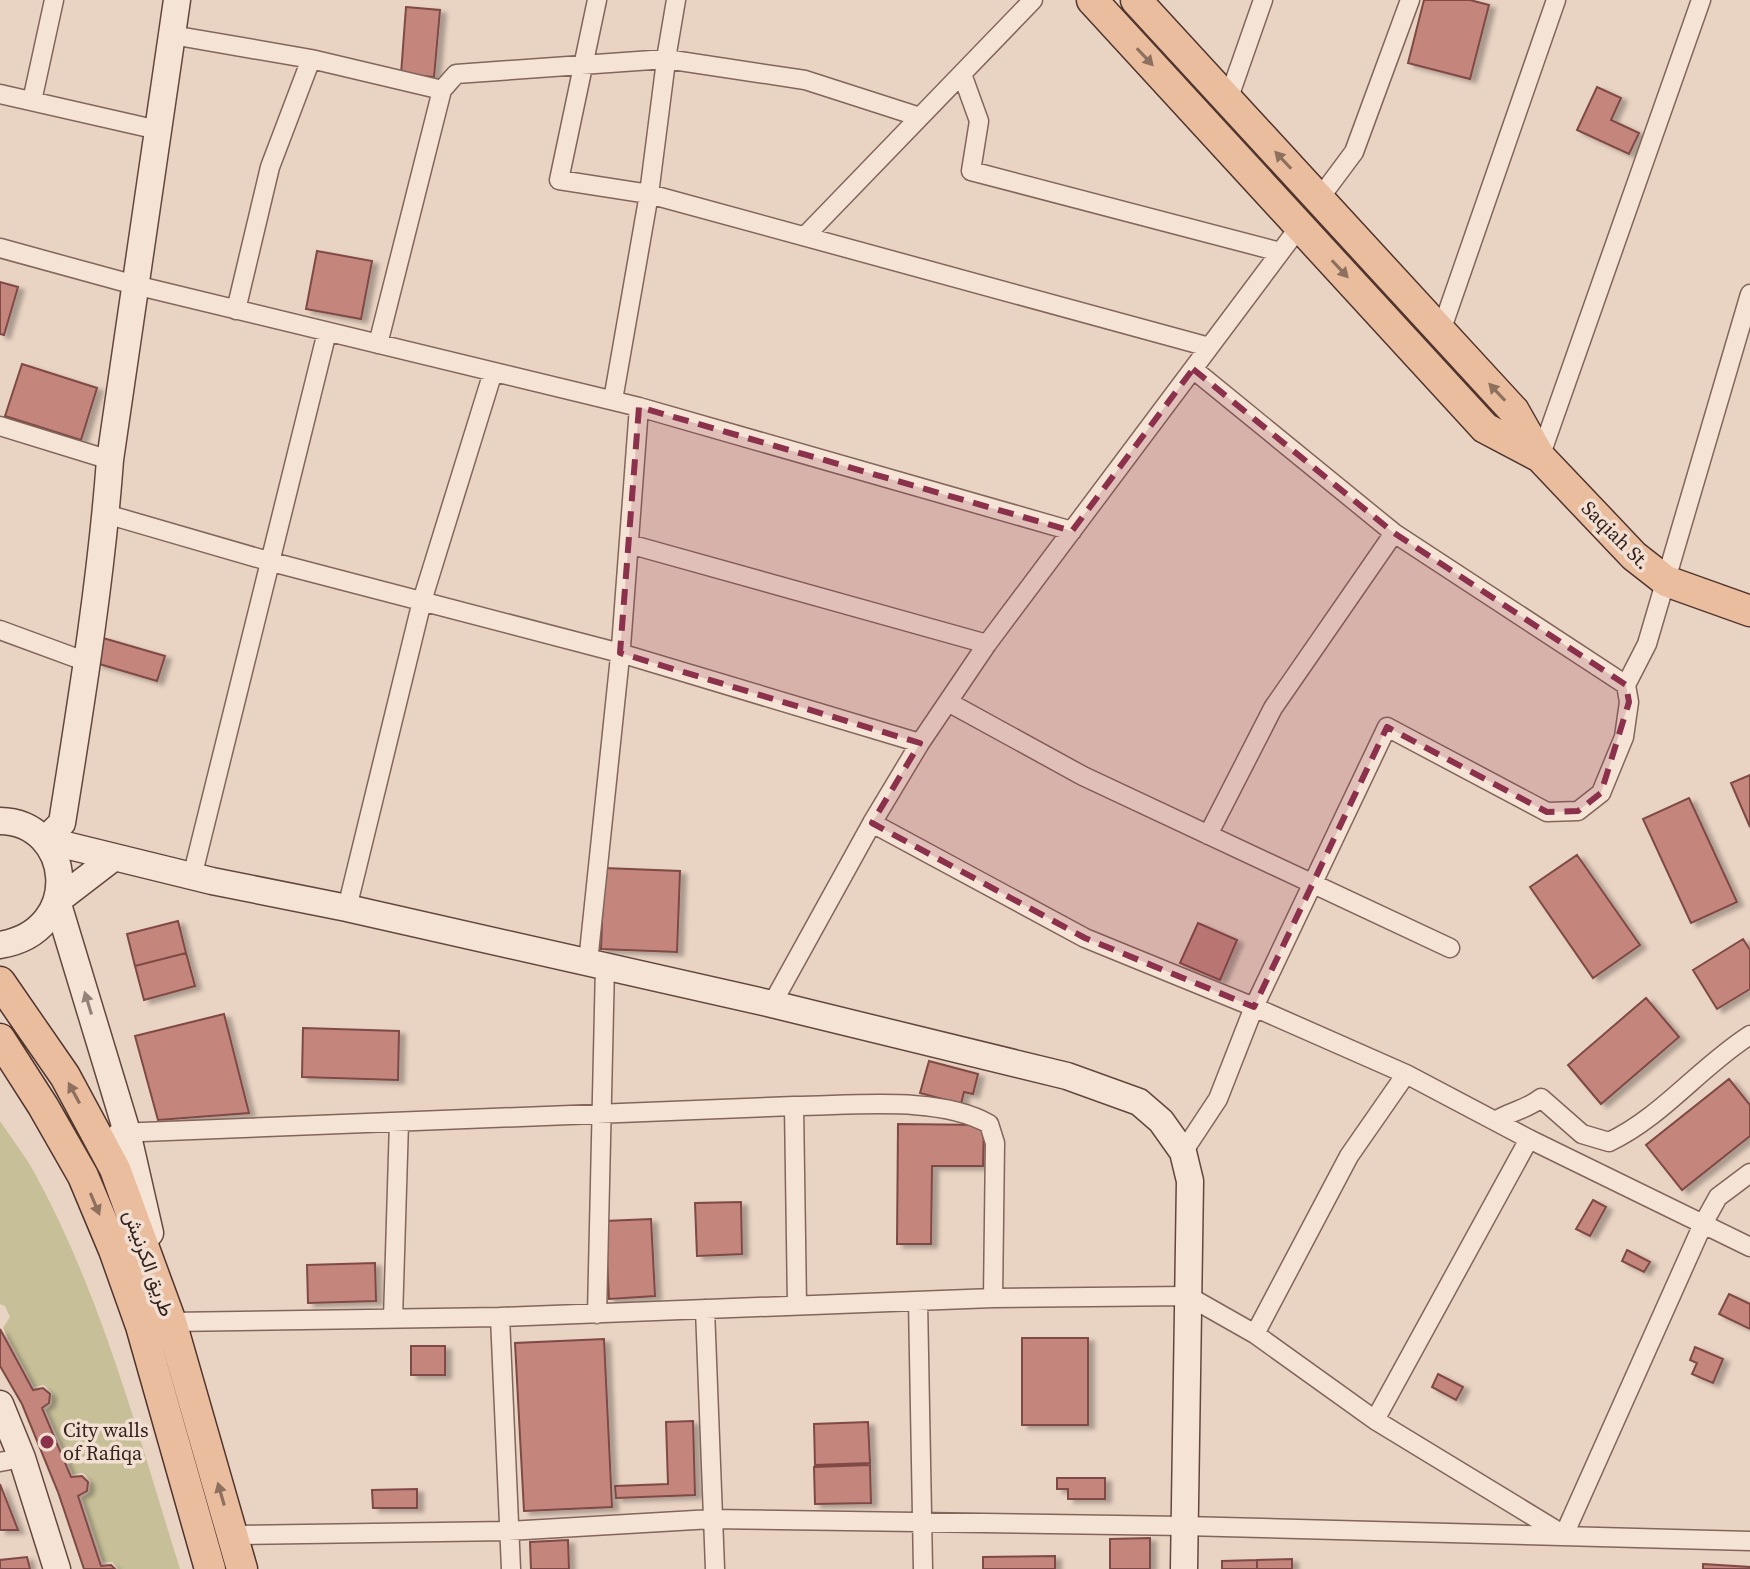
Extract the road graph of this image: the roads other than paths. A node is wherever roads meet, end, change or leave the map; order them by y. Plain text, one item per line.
1 (54, 0) edge
2 (177, 0) edge
3 (597, 0) edge
4 (676, 0) edge
5 (1033, 0) edge
6 (1092, 0) edge
7 (1136, 0) edge
8 (1263, 0) edge
9 (1410, 0) edge
10 (1556, 0) edge
11 (1701, 0) edge
12 (172, 35) junction
13 (311, 59) junction
14 (666, 59) junction
15 (584, 66) junction
16 (962, 74) junction
17 (442, 90) junction
18 (0, 94) edge
19 (1228, 100) junction
20 (32, 101) junction
21 (920, 117) junction
22 (158, 130) junction
23 (649, 194) junction
24 (1319, 199) junction
25 (1300, 226) junction
26 (805, 236) junction
27 (0, 248) edge
28 (1280, 252) junction
29 (135, 285) junction
30 (1750, 294) edge
31 (236, 310) junction
32 (1441, 331) junction
33 (327, 332) junction
34 (378, 344) junction
35 (1209, 347) junction
36 (1193, 369) junction
37 (493, 372) junction
38 (613, 400) junction
39 (639, 407) junction
40 (0, 426) edge
41 (1540, 457) junction
42 (110, 460) junction
43 (106, 514) junction
44 (1072, 531) junction
45 (1394, 533) junction
46 (629, 544) junction
47 (268, 561) junction
48 (1666, 581) junction
49 (422, 601) junction
50 (1750, 611) edge
51 (0, 630) edge
52 (987, 644) junction
53 (620, 653) junction
54 (87, 662) junction
55 (1626, 685) junction
56 (948, 702) junction
57 (920, 743) junction
58 (3, 820) edge
59 (872, 823) junction
60 (1208, 835) junction
61 (45, 840) junction
62 (113, 858) junction
63 (192, 877) junction
64 (1313, 884) junction
65 (57, 901) junction
66 (347, 908) junction
67 (0, 945) edge
68 (1450, 948) dead end
69 (597, 964) junction
70 (0, 982) edge
71 (772, 1004) junction
72 (1254, 1007) junction
73 (1750, 1035) edge
74 (0, 1039) edge
75 (1406, 1074) junction
76 (794, 1106) junction
77 (600, 1115) junction
78 (1495, 1121) junction
79 (399, 1122) junction
80 (127, 1132) junction
81 (95, 1133) junction
82 (1529, 1139) junction
83 (1183, 1152) junction
84 (1750, 1173) edge
85 (1703, 1224) junction
86 (1750, 1247) edge
87 (1188, 1296) junction
88 (993, 1298) junction
89 (918, 1301) junction
90 (797, 1305) junction
91 (705, 1309) junction
92 (597, 1314) junction
93 (500, 1317) junction
94 (393, 1319) junction
95 (171, 1322) junction
96 (1255, 1334) junction
97 (0, 1404) edge
98 (1375, 1420) junction
99 (11, 1460) edge
100 (712, 1519) junction
101 (922, 1523) junction
102 (1184, 1526) junction
103 (508, 1531) junction
104 (233, 1535) junction
105 (1564, 1535) junction
106 (1750, 1541) edge
107 (57, 1569) edge
108 (210, 1569) edge
109 (242, 1569) edge
110 (511, 1569) edge
111 (715, 1569) edge
112 (923, 1569) edge
113 (1184, 1569) edge

1 - 20 street
2 - 12 street
3 - 15 street
4 - 14 street
5 - 16 street
6 -> 25 main road
7 - 19 main road
8 - 19 street
9 - 24 street
10 - 32 street
11 - 41 street
12 - 13 street
12 - 22 street
13 - 17 street
13 - 31 street
14 - 15 street
14 - 21 street
14 - 23 street
15 - 17 street
15 - 23 street
16 - 21 street
16 - 28 street
17 - 34 street
18 - 20 street
24 -> 19 main road
20 - 22 street
21 - 26 street
22 - 29 street
23 - 26 street
23 - 38 street
24 - 32 main road
25 - 28 street
25 -> 41 main road
26 - 35 street
27 - 29 street
28 - 35 street
29 - 31 street
29 - 42 street
30 - 48 street
31 - 33 street
41 -> 32 main road
33 - 34 street
33 - 47 street
34 - 37 street
35 - 36 street
36 - 44 street
36 - 45 street
37 - 38 street
37 - 49 street
38 - 39 street
39 - 44 street
39 - 46 street
40 - 42 street
41 - 48 main road, Saqiah St.
42 - 43 street
43 - 47 street
43 - 54 street
44 - 52 street
45 - 55 street
45 - 60 street
46 - 52 street
46 - 53 street
47 - 49 street
47 - 63 street
48 - 50 main road, Saqiah St.
48 - 55 street
49 - 53 street
49 - 66 street
51 - 54 street
52 - 56 street
53 - 57 street
53 - 69 street
54 - 61 street
55 - 64 street
56 - 57 street
56 - 60 street
57 - 59 street
58 - 61 street
59 - 71 street
59 - 72 street
60 - 64 street
61 - 62 street
61 - 65 street
62 - 63 street
62 - 65 street
63 - 66 street
64 - 68 street
64 - 72 street
65 - 67 street
80 -> 65 street
66 - 69 street
69 - 71 street
69 - 77 street
81 -> 70 main road, طريق الكرنيش
71 - 83 street
72 - 75 street
72 - 83 street
73 - 78 street
74 -> 108 main road, طريق الكرنيش
75 - 78 street
75 - 96 street
76 - 77 street
76 - 88 street
76 - 90 street
77 - 79 street
77 - 92 street
78 - 82 street
79 - 80 street
79 - 94 street
80 - 81 street
80 - 95 street
81 - 95 main road, طريق الكرنيش
82 - 85 street
82 - 98 street
83 - 87 street
84 - 85 street
85 - 86 street
85 - 105 street
87 - 88 street
87 - 96 street
87 - 102 street
88 - 89 street
89 - 90 street
89 - 101 street
90 - 91 street
91 - 92 street
91 - 100 street
92 - 93 street
93 - 94 street
93 - 103 street
94 - 95 street
104 -> 95 main road, طريق الكرنيش
96 - 98 street
97 - 99 street
98 - 105 street
99 - 107 street
100 - 101 street
100 - 103 street
100 - 111 street
101 - 102 street
101 - 112 street
102 - 105 street
102 - 113 street
103 - 104 street
103 - 110 street
104 - 109 main road, طريق الكرنيش
105 - 106 street

